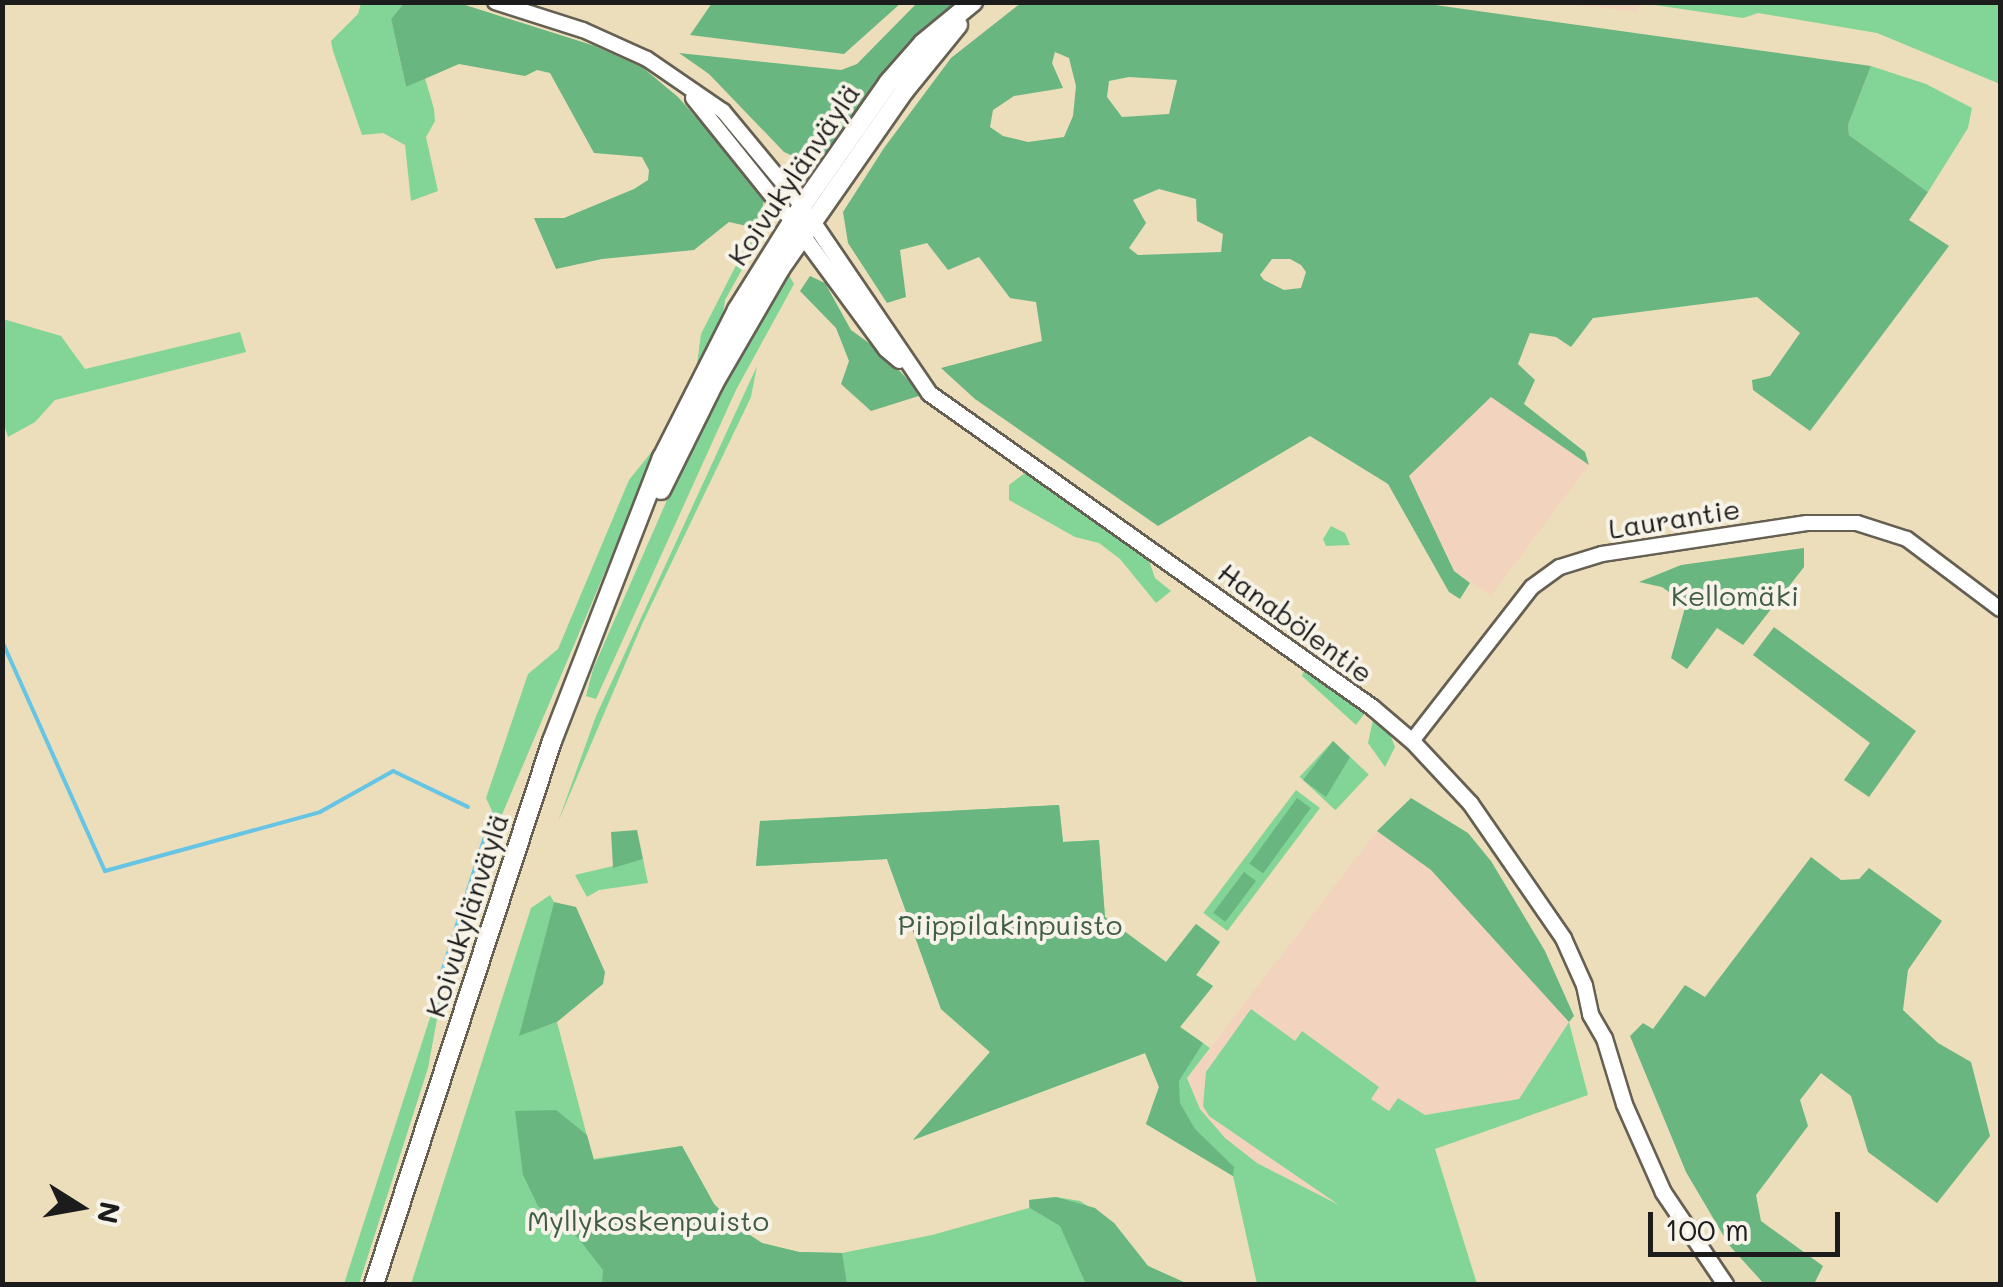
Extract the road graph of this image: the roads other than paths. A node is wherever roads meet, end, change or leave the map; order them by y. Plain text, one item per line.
1 (496, 2) edge
2 (974, 2) edge
3 (802, 221) junction
4 (2000, 609) edge
5 (1412, 741) junction
6 (374, 1284) edge
7 (1724, 1284) edge

1 - 3 street
2 - 3 main road, Koivukylänväylä
3 - 5 main road, Hanabölentie
3 - 6 main road, Koivukylänväylä
4 - 5 street, Laurantie
5 - 7 main road, Hanabölentie

